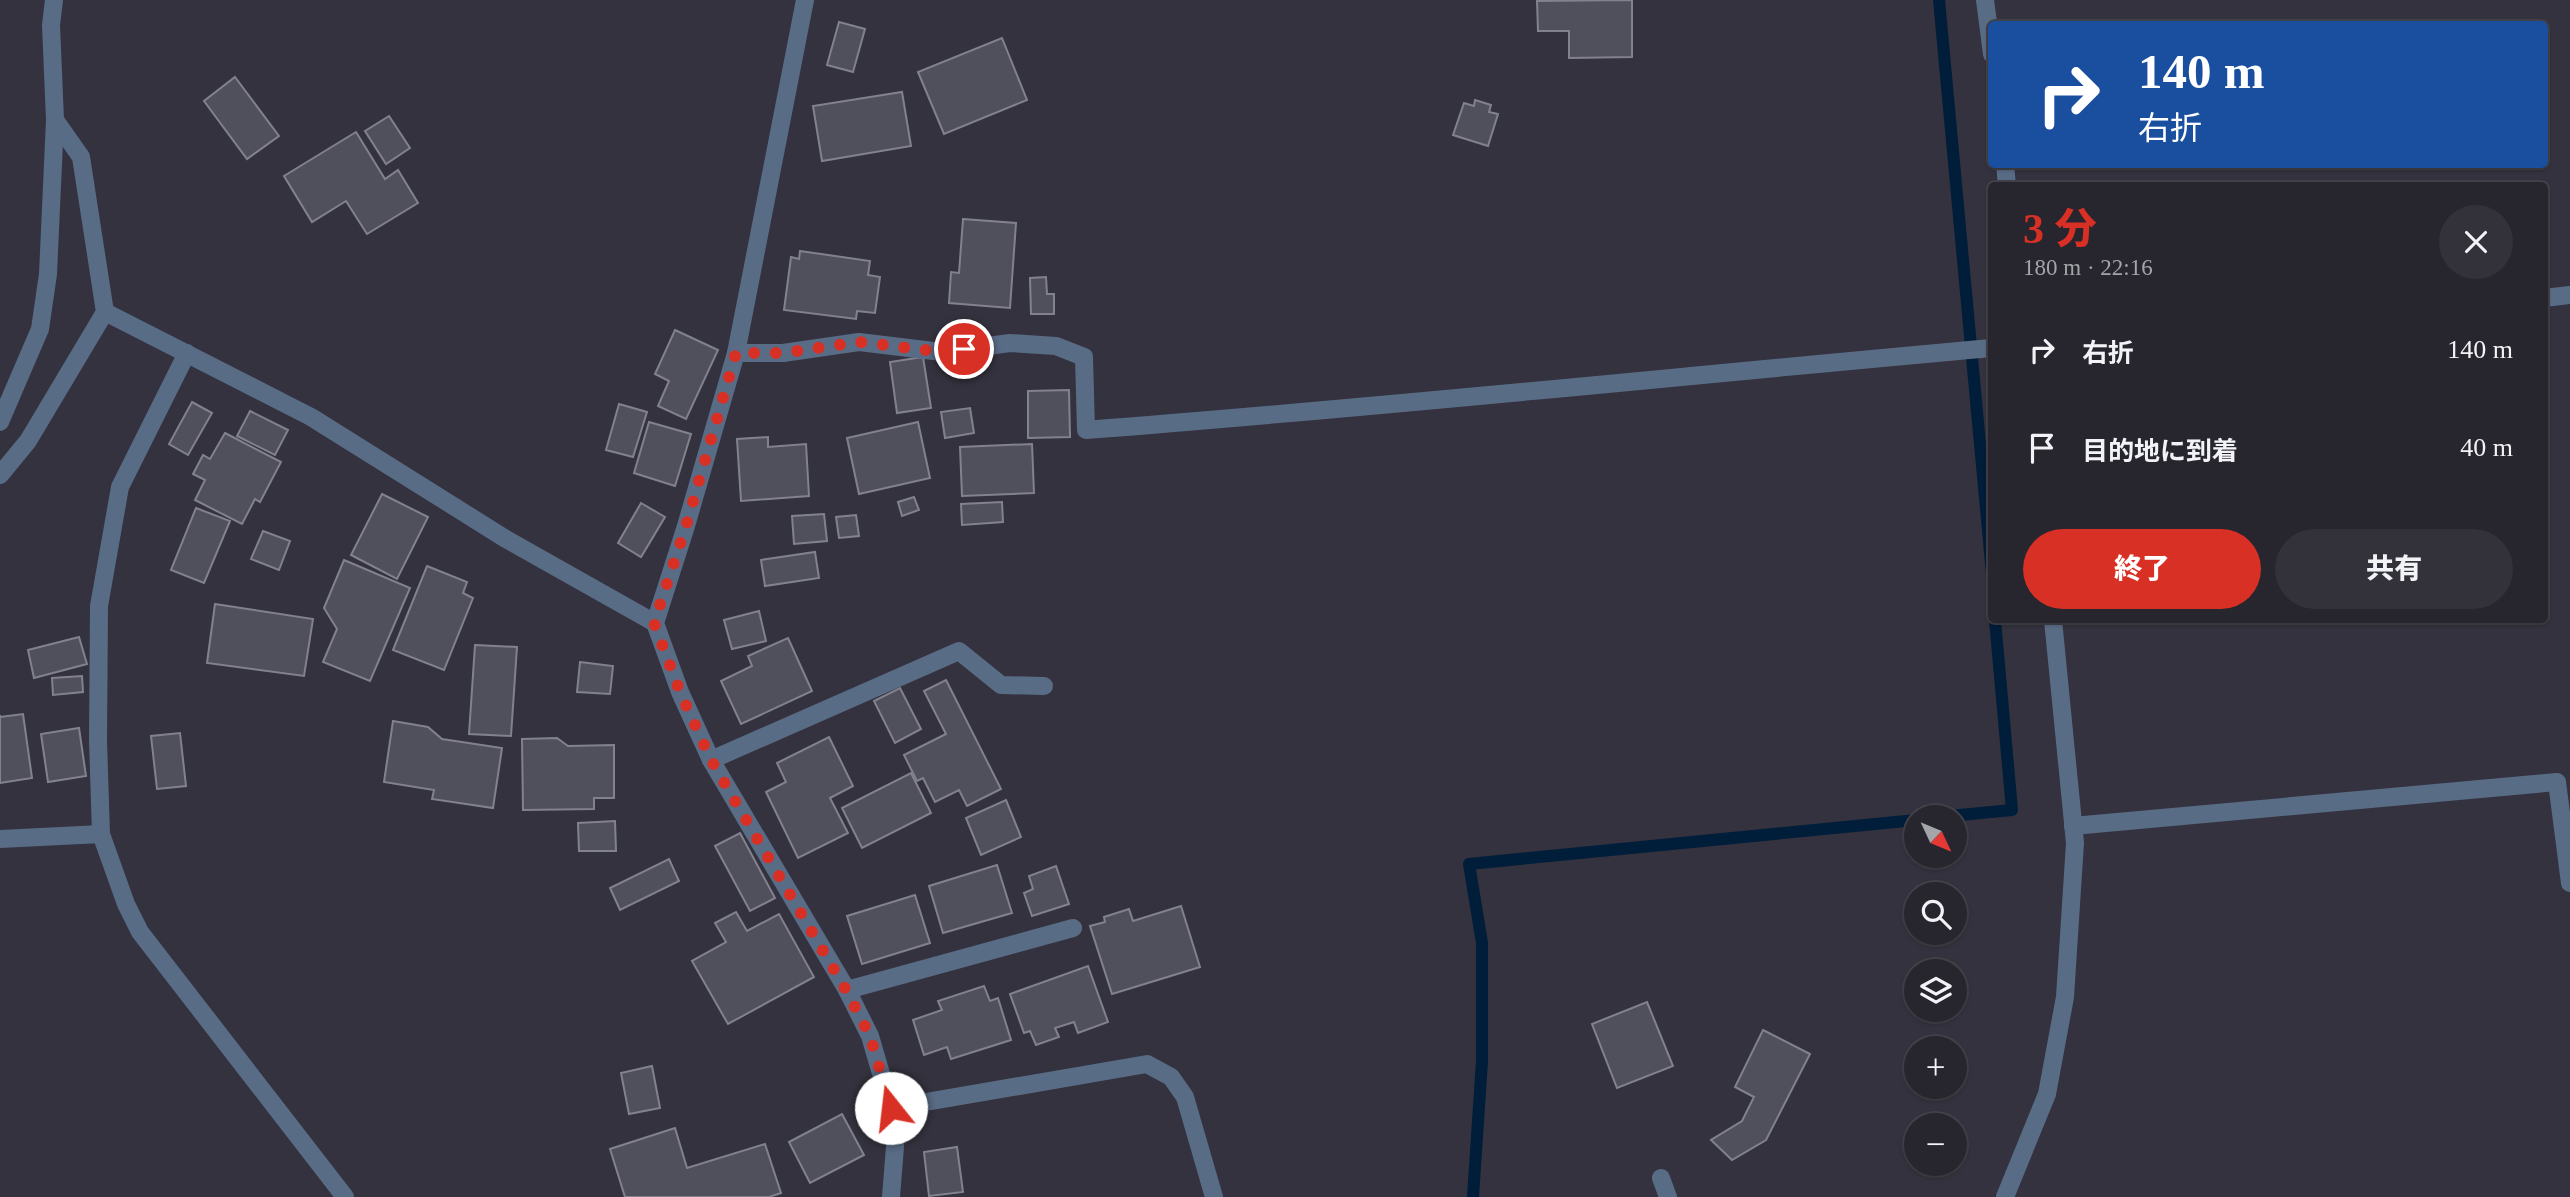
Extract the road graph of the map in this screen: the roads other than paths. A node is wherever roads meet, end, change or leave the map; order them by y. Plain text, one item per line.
1 (54, 0) edge
2 (805, 0) edge
3 (1985, 0) edge
4 (1988, 23) edge
5 (55, 120) junction
6 (2570, 295) edge
7 (2548, 298) edge
8 (105, 312) junction
9 (1988, 348) edge
10 (187, 353) junction
11 (736, 353) junction
12 (0, 422) edge
13 (0, 475) edge
14 (654, 623) junction
15 (2053, 623) edge
16 (1044, 686) dead end
17 (711, 760) junction
18 (2073, 826) junction
19 (101, 834) junction
20 (0, 839) edge
21 (2570, 883) edge
22 (1073, 928) dead end
23 (846, 990) junction
24 (891, 1108) junction
25 (1661, 1178) dead end
26 (345, 1197) edge
27 (891, 1197) edge
28 (1214, 1197) edge
29 (1668, 1197) edge
30 (2005, 1197) edge

1 - 5 street
2 - 11 street
3 - 4 street
5 - 8 street
5 - 12 street
6 - 7 street
8 - 10 street
8 - 13 street
9 - 11 street
10 - 14 street
10 - 19 street
11 - 14 street
14 - 17 street
15 - 18 street
16 - 17 street
17 - 23 street
18 - 21 street
18 - 30 street
19 - 20 street
19 - 26 street
22 - 23 street
23 - 24 street
24 - 27 street
24 - 28 street
25 - 29 street

